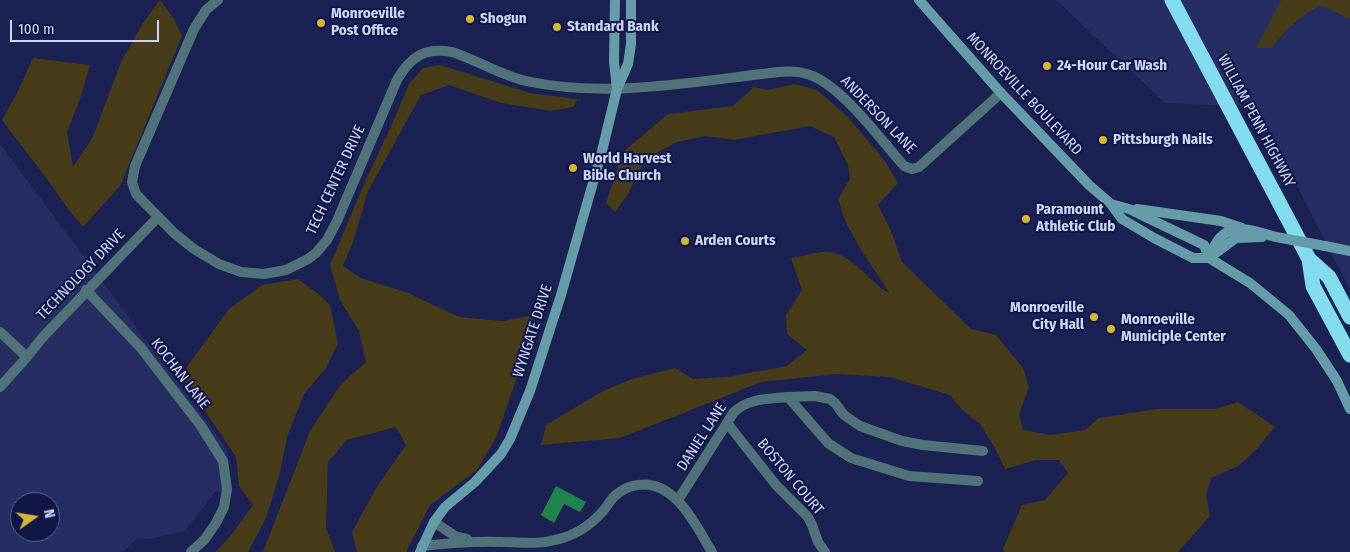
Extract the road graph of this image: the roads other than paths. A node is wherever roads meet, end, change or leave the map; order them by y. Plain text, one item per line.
1 (218, 0) edge
2 (615, 0) edge
3 (631, 0) edge
4 (919, 0) edge
5 (1172, 0) edge
6 (617, 89) junction
7 (1001, 93) junction
8 (1111, 204) junction
9 (1129, 208) junction
10 (158, 217) junction
11 (1242, 228) junction
12 (1276, 237) junction
13 (1350, 251) edge
14 (1209, 258) junction
15 (1309, 259) junction
16 (86, 290) junction
17 (1350, 317) edge
18 (0, 332) edge
19 (1350, 355) edge
20 (27, 357) junction
21 (0, 387) edge
22 (788, 397) junction
23 (1350, 409) edge
24 (727, 423) junction
25 (983, 451) dead end
26 (978, 481) dead end
27 (678, 500) junction
28 (434, 522) junction
29 (475, 542) junction
30 (421, 549) edge
31 (191, 552) edge
32 (712, 552) edge
33 (825, 552) edge

1 - 10 street, TECH CENTER DRIVE
2 - 6 main road, WYNGATE DRIVE
3 - 6 main road, WYNGATE DRIVE
4 - 7 main road, MONROEVILLE BOULEVARD
5 - 15 highway, WILLIAM PENN HIGHWAY
6 - 7 street, ANDERSON LANE
6 - 10 street, TECH CENTER DRIVE
6 - 28 main road, WYNGATE DRIVE
7 - 8 main road, MONROEVILLE BOULEVARD
8 - 9 main road, MONROEVILLE BOULEVARD
8 - 14 main road, MONROEVILLE BOULEVARD
9 - 11 main road
9 - 14 main road, MONROEVILLE BOULEVARD
10 - 16 street, TECHNOLOGY DRIVE
11 - 12 main road
11 - 14 main road
12 - 13 main road, bridge
12 - 14 main road
14 - 23 main road, MONROEVILLE BOULEVARD
15 - 17 highway, WILLIAM PENN HIGHWAY
15 - 19 highway, WILLIAM PENN HIGHWAY
16 - 20 street, TECHNOLOGY DRIVE
16 - 31 street, KOCHAN LANE
18 - 20 street
20 - 21 street, TECHNOLOGY DRIVE
22 - 24 street, DANIEL LANE
22 - 25 street, DANIEL LANE
22 - 26 street
24 - 27 street, DANIEL LANE
24 - 33 street, BOSTON COURT
27 - 29 street
27 - 32 street
28 - 29 street
28 - 30 main road, WYNGATE DRIVE
29 - 30 street

